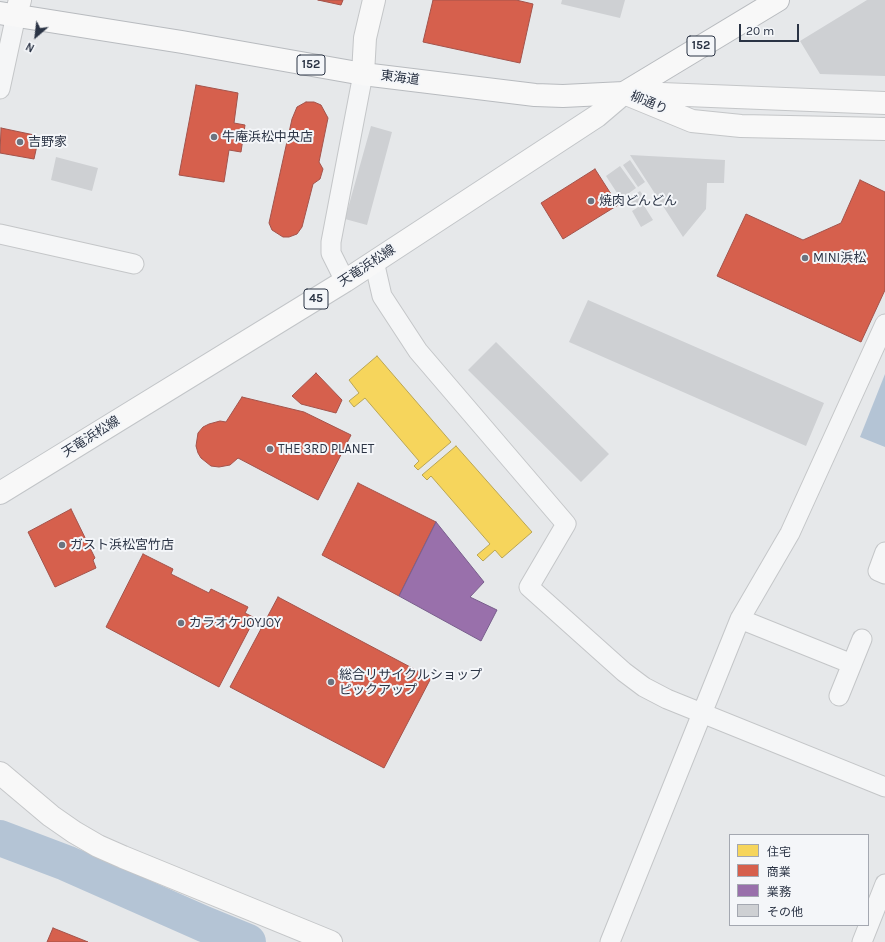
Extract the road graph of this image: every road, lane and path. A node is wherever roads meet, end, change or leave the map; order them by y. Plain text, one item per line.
1 (374, 0) edge
2 (778, 0) edge
3 (12, 9) edge
4 (363, 74) junction
5 (0, 89) edge
6 (624, 93) junction
7 (885, 103) edge
8 (885, 129) edge
9 (0, 234) edge
10 (374, 261) junction
11 (134, 264) dead end
12 (345, 281) junction
13 (885, 324) edge
14 (879, 354) edge
15 (0, 492) edge
16 (885, 552) edge
17 (885, 574) edge
18 (740, 619) junction
19 (862, 639) dead end
20 (852, 664) junction
21 (839, 696) dead end
22 (702, 713) junction
23 (0, 773) edge
24 (885, 787) edge
25 (885, 884) edge
26 (869, 924) edge
27 (868, 926) edge
28 (331, 942) edge
29 (610, 942) edge
30 (862, 942) edge

1 - 4 main road
2 - 6 main road, 東海道 / 152
3 - 4 main road, 東海道 / 152
3 - 5 street
4 - 6 main road, 東海道 / 152
4 - 12 street
6 - 7 main road, 柳通り
6 - 8 main road, 柳通り
6 - 10 main road, 天竜浜松線 / 45
9 - 11 street
10 - 12 main road, 天竜浜松線 / 45
10 - 22 street
12 - 15 main road, 天竜浜松線 / 45
13 - 14 street
14 - 18 street
16 - 17 street
18 - 20 street
18 - 22 street
19 - 20 street
20 - 21 street
22 - 24 street
22 - 29 street
23 - 28 main road
25 - 26 street
27 - 30 street

